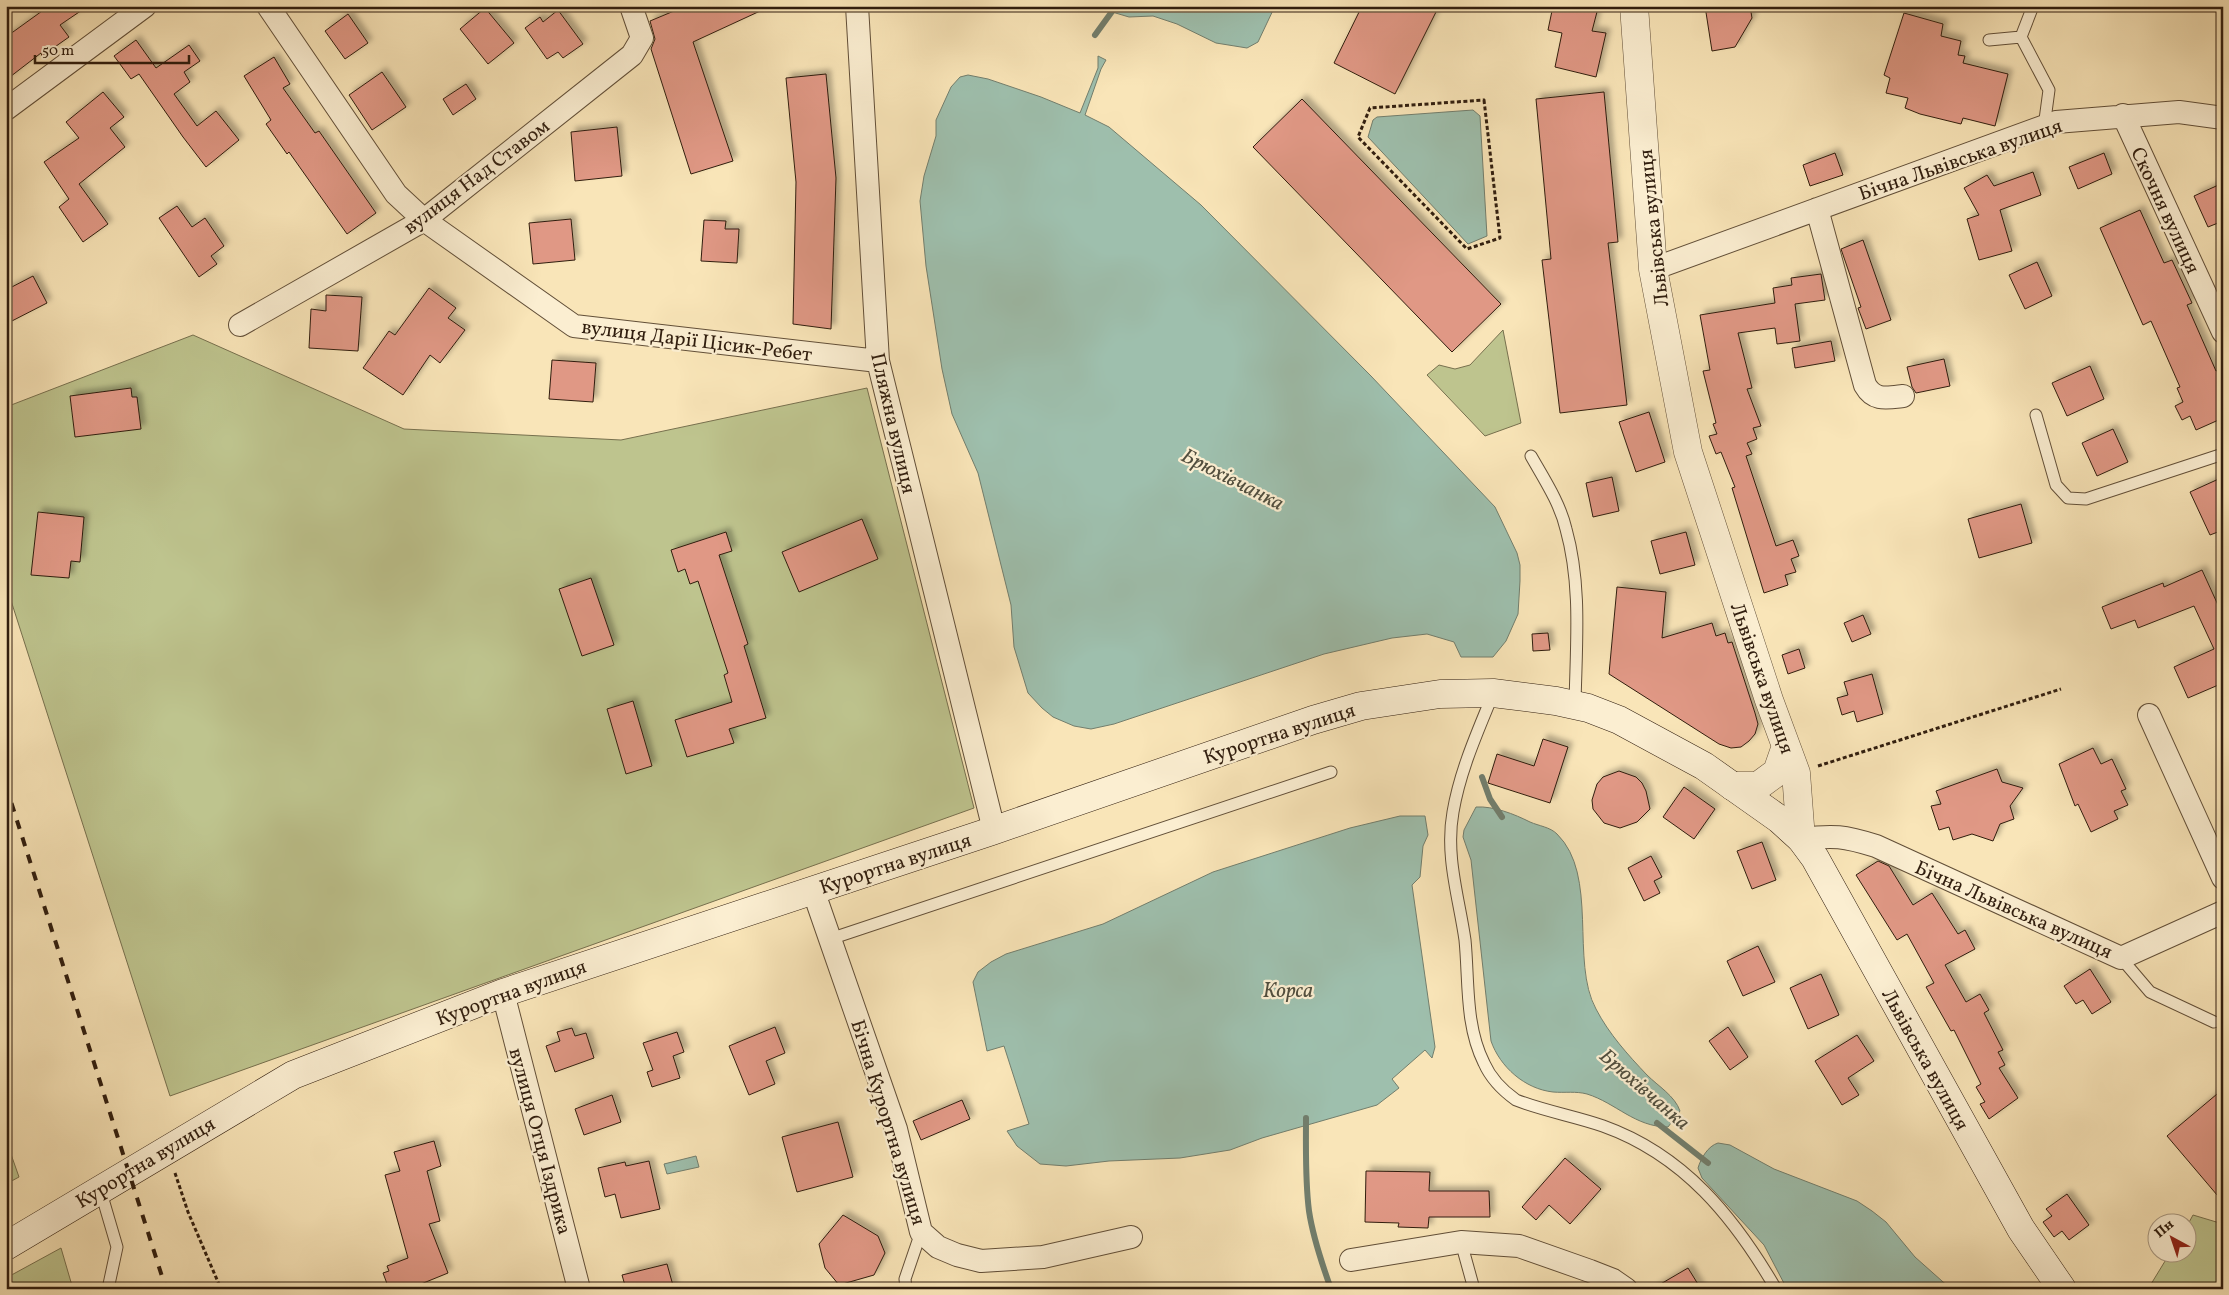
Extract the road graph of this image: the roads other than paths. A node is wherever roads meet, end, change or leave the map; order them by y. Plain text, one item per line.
1 (145, 6) edge
2 (268, 6) edge
3 (631, 6) edge
4 (857, 6) edge
5 (1634, 6) edge
6 (2033, 6) edge
7 (2022, 37) junction
8 (1989, 40) dead end
9 (6, 109) edge
10 (2122, 115) junction
11 (2223, 118) edge
12 (2044, 127) junction
13 (1818, 209) junction
14 (424, 220) junction
15 (1653, 269) junction
16 (240, 325) dead end
17 (2223, 332) edge
18 (878, 361) junction
19 (1903, 396) dead end
20 (2036, 415) dead end
21 (2223, 454) edge
22 (1531, 456) dead end
23 (1494, 693) junction
24 (1575, 705) junction
25 (2150, 715) dead end
26 (1786, 746) junction
27 (1331, 772) dead end
28 (1732, 786) junction
29 (994, 830) junction
30 (1801, 839) junction
31 (2223, 878) edge
32 (813, 890) junction
33 (2223, 912) edge
34 (830, 939) junction
35 (2121, 958) junction
36 (502, 993) junction
37 (2214, 1022) dead end
38 (100, 1189) junction
39 (921, 1232) junction
40 (1131, 1237) dead end
41 (1461, 1242) junction
42 (6, 1246) edge
43 (1351, 1260) dead end
44 (108, 1289) edge
45 (580, 1289) edge
46 (906, 1289) edge
47 (1474, 1289) edge
48 (1626, 1289) edge
49 (1776, 1289) edge
50 (2062, 1289) edge

1 - 9 street
2 - 14 street, вулиця Дарії Цісик-Ребет
3 - 14 street, вулиця Над Ставом
4 - 18 street, Пляжна вулиця
5 - 15 main road, Львівська вулиця
6 - 7 lane
7 - 8 lane
7 - 12 lane
10 - 11 street, Бічна Львівська вулиця
10 - 12 street, Бічна Львівська вулиця
10 - 17 street, Скочня вулиця
12 - 13 street, Бічна Львівська вулиця
13 - 15 street, Бічна Львівська вулиця
13 - 19 street
14 - 16 street, вулиця Над Ставом
14 - 18 street, вулиця Дарії Цісик-Ребет
15 - 26 main road, Львівська вулиця
18 - 29 street, Пляжна вулиця
20 - 21 lane
22 - 24 lane
23 - 24 main road, Курортна вулиця
23 - 29 main road, Курортна вулиця
23 - 49 lane
24 - 28 main road, Курортна вулиця
25 - 31 street
26 - 28 main road
26 - 30 main road, Львівська вулиця
27 - 34 lane
28 - 30 main road, Курортна вулиця
29 - 32 main road, Курортна вулиця
30 - 35 street, Бічна Львівська вулиця
30 - 50 main road, Львівська вулиця
32 - 34 street, Бічна Курортна вулиця
32 - 36 main road, Курортна вулиця
33 - 35 street, Бічна Львівська вулиця
34 - 39 street, Бічна Курортна вулиця
35 - 37 lane
36 - 38 main road, Курортна вулиця
36 - 45 street, вулиця Отця Іздрика
38 - 42 main road, Курортна вулиця
38 - 44 lane
39 - 40 street, Бічна Курортна вулиця
39 - 46 lane
41 - 43 street
41 - 47 lane
41 - 48 street

